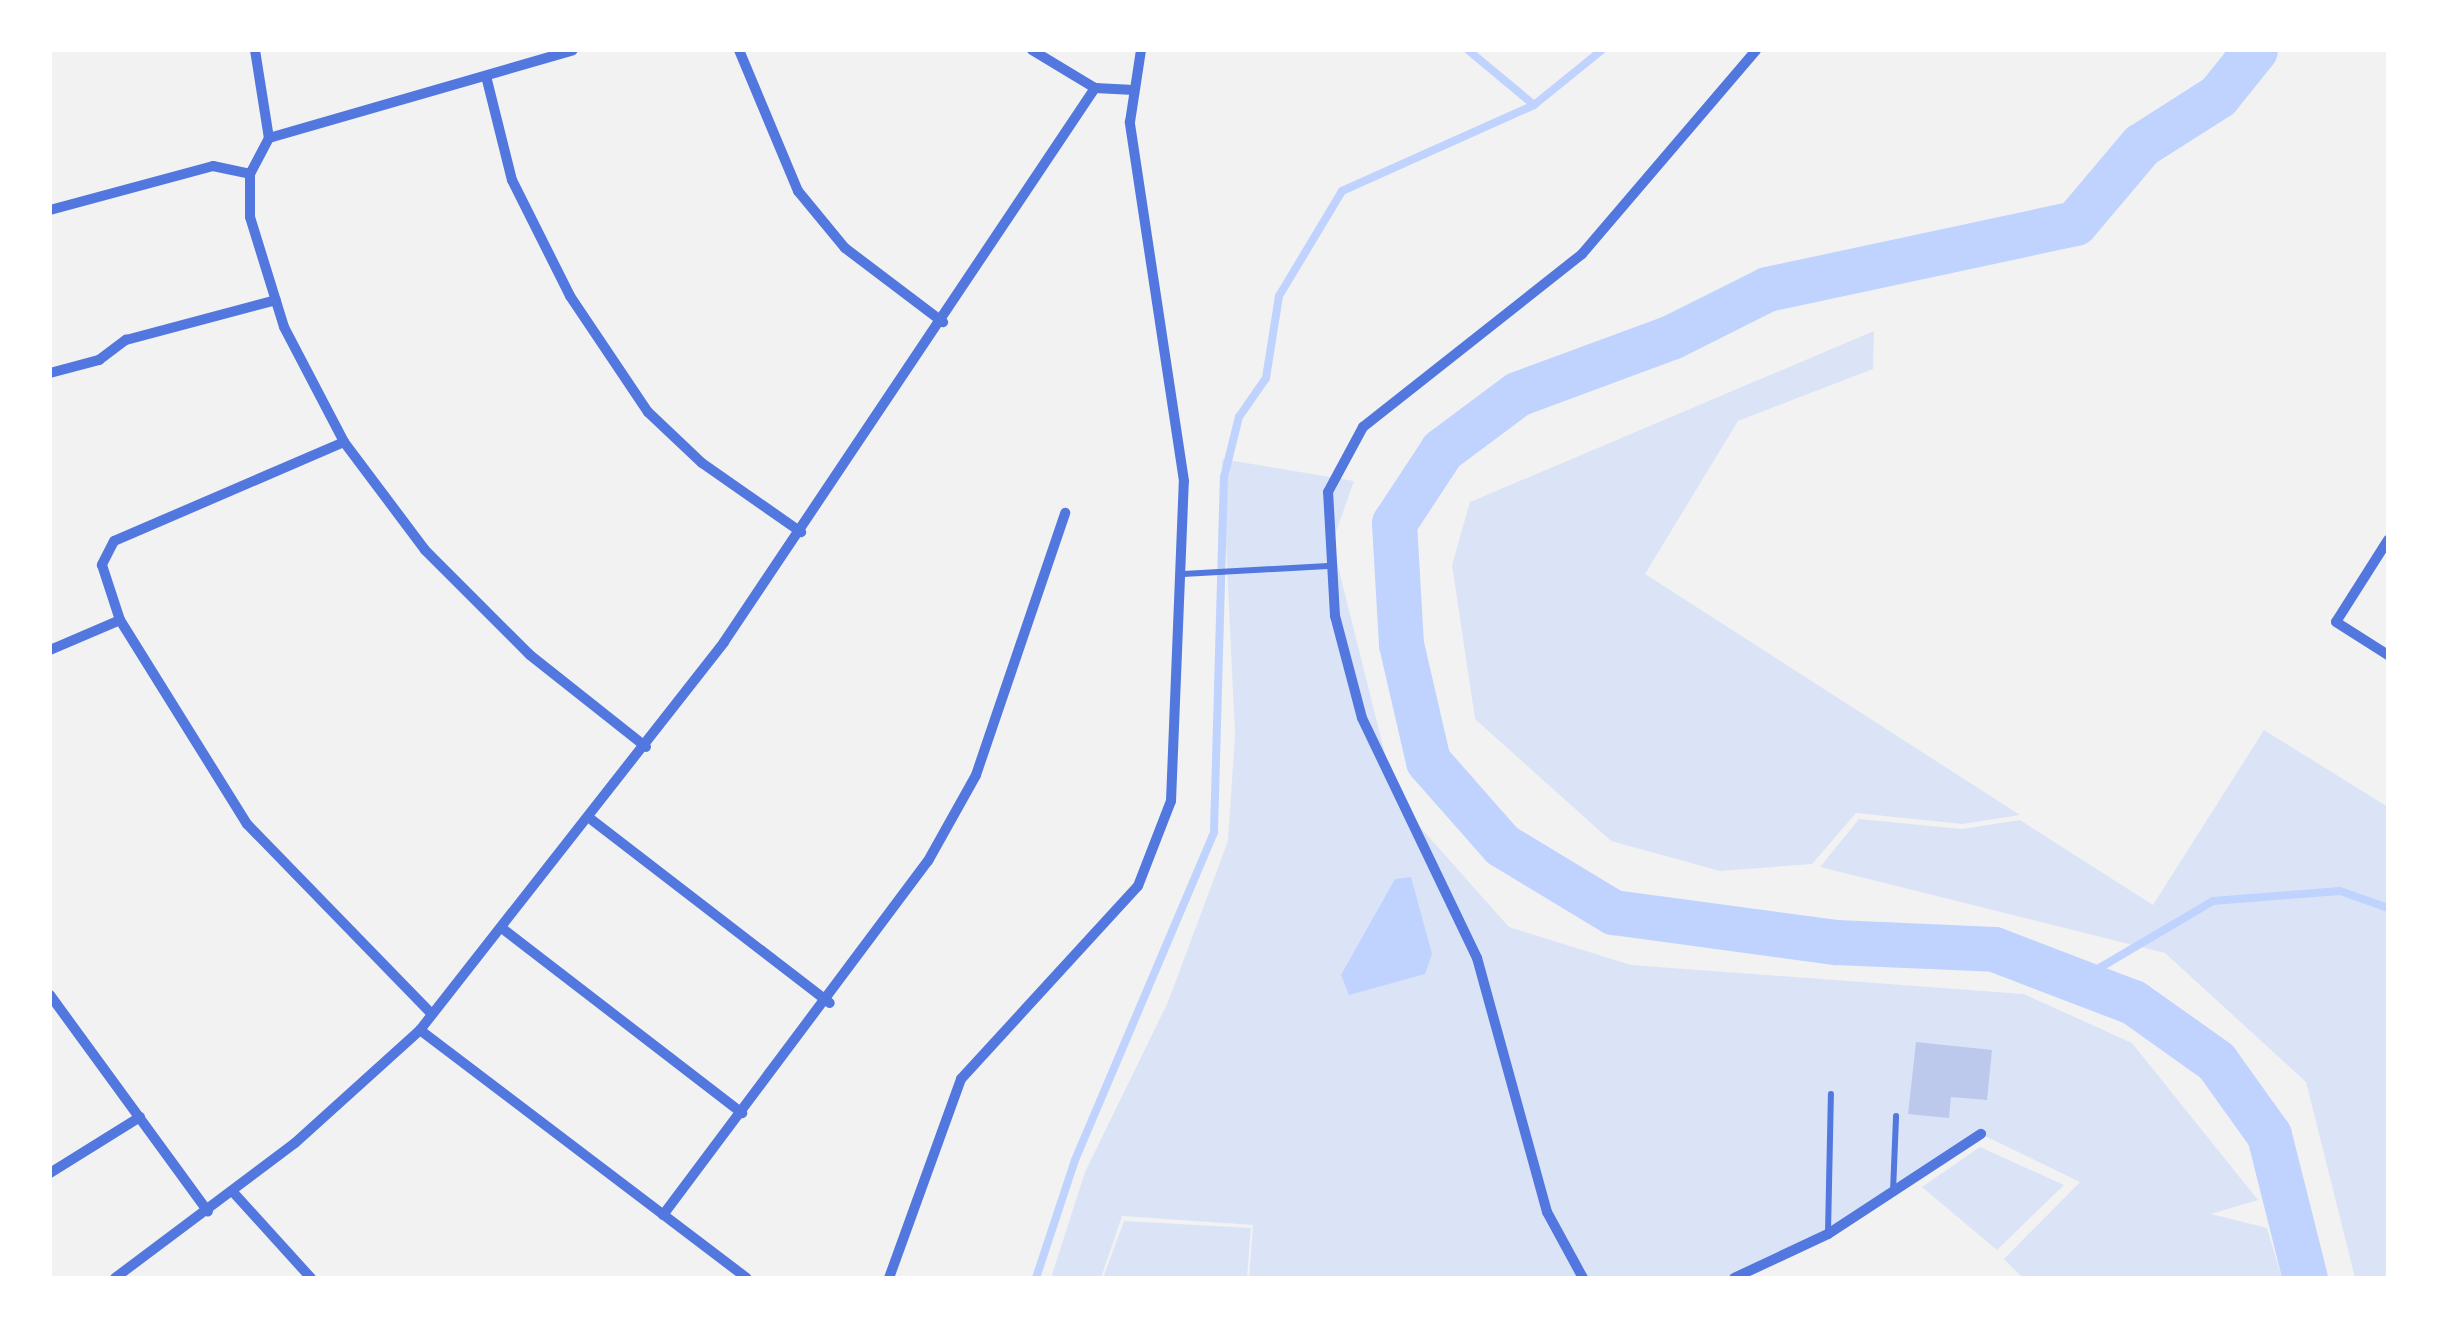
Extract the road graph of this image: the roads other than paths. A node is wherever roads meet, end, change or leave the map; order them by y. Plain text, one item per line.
1 (255, 50) edge
2 (573, 50) edge
3 (739, 50) edge
4 (1032, 50) edge
5 (1141, 50) edge
6 (1756, 50) edge
7 (486, 76) junction
8 (1095, 88) junction
9 (1130, 90) junction
10 (269, 138) junction
11 (250, 174) junction
12 (50, 210) edge
13 (276, 300) junction
14 (943, 322) junction
15 (50, 373) edge
16 (344, 442) junction
17 (1065, 513) dead end
18 (801, 532) junction
19 (2388, 540) edge
20 (1328, 566) junction
21 (1183, 574) junction
22 (120, 620) junction
23 (50, 650) edge
24 (2388, 655) edge
25 (646, 748) junction
26 (592, 820) junction
27 (503, 929) junction
28 (50, 995) edge
29 (830, 1002) junction
30 (432, 1013) junction
31 (420, 1030) junction
32 (1831, 1094) dead end
33 (742, 1113) junction
34 (1896, 1116) dead end
35 (140, 1117) junction
36 (1981, 1134) dead end
37 (50, 1172) edge
38 (232, 1192) junction
39 (1893, 1193) junction
40 (208, 1212) junction
41 (663, 1215) junction
42 (1828, 1234) junction
43 (115, 1278) edge
44 (311, 1278) edge
45 (746, 1278) edge
46 (890, 1278) edge
47 (1583, 1278) edge
48 (1734, 1278) edge

1 - 10 street
2 - 7 street
3 - 14 street
4 - 8 street
5 - 9 street
6 - 20 street
7 - 10 street
7 - 18 street
8 - 9 street
8 - 14 street
9 - 21 street
10 - 11 street
11 - 12 street
11 - 13 street
13 - 15 street
13 - 16 street
14 - 18 street
16 - 22 street
16 - 25 street
17 - 29 street
18 - 25 street
19 - 24 street
20 - 21 lane
20 - 47 street
21 - 46 street
22 - 23 street
22 - 30 street
25 - 26 street
26 - 27 street
26 - 29 street
27 - 30 street
27 - 33 street
28 - 35 street
29 - 33 street
30 - 31 street
31 - 38 street
31 - 41 street
32 - 42 lane
33 - 41 street
34 - 39 lane
35 - 37 street
35 - 40 street
36 - 39 street
38 - 40 street
38 - 44 street
39 - 42 street
40 - 43 street
41 - 45 street
42 - 48 street

